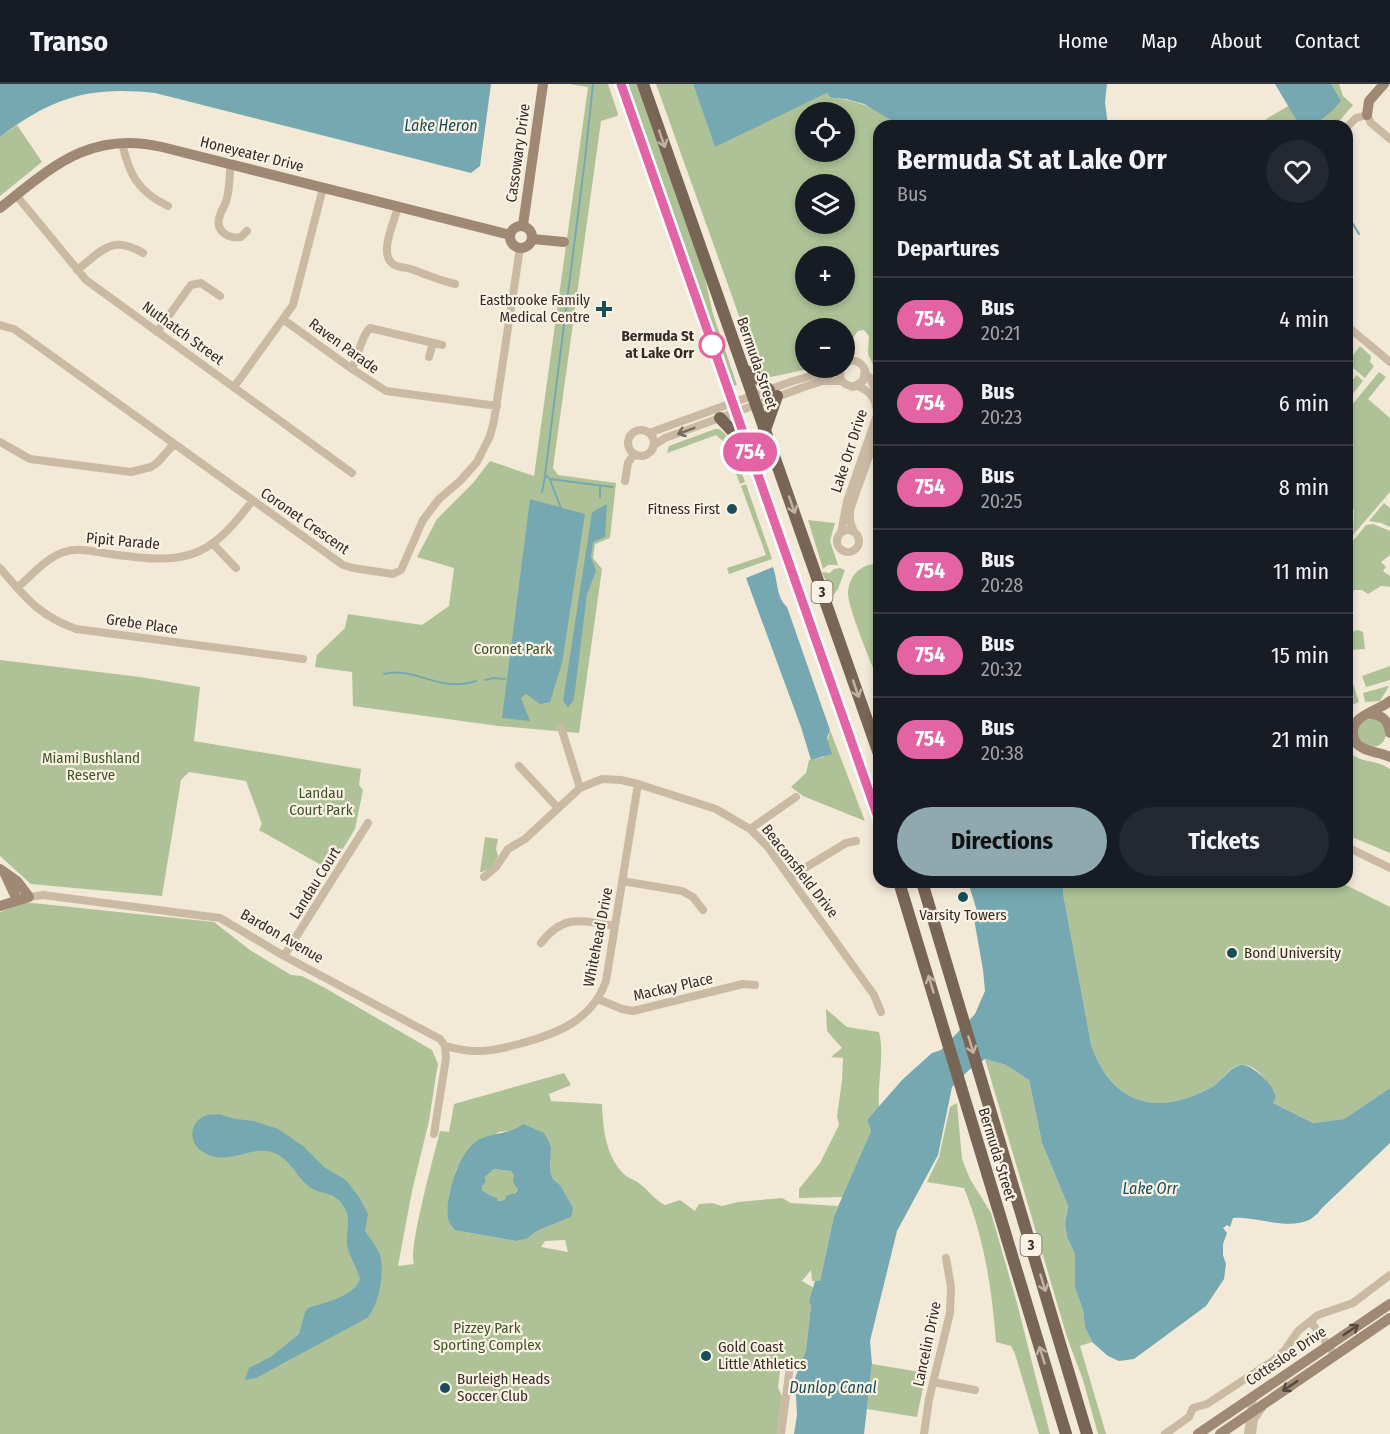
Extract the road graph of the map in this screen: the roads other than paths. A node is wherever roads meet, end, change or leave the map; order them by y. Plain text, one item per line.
1 (543, 84) edge
2 (621, 84) edge
3 (643, 84) edge
4 (1384, 84) edge
5 (1367, 115) junction
6 (1353, 121) edge
7 (1390, 139) edge
8 (122, 143) junction
9 (231, 164) junction
10 (323, 188) junction
11 (16, 195) junction
12 (168, 206) dead end
13 (398, 207) junction
14 (0, 208) edge
15 (523, 225) junction
16 (247, 231) dead end
17 (510, 235) junction
18 (532, 239) junction
19 (564, 242) dead end
20 (520, 248) junction
21 (143, 253) dead end
22 (77, 270) junction
23 (455, 284) dead end
24 (220, 296) dead end
25 (284, 320) junction
26 (0, 325) edge
27 (1353, 331) edge
28 (157, 332) junction
29 (433, 343) junction
30 (442, 345) dead end
31 (429, 357) dead end
32 (855, 361) edge
33 (1390, 362) edge
34 (352, 369) junction
35 (744, 370) junction
36 (866, 374) junction
37 (813, 378) edge
38 (841, 378) edge
39 (842, 381) junction
40 (873, 384) edge
41 (857, 386) junction
42 (234, 387) junction
43 (773, 393) junction
44 (873, 398) edge
45 (755, 400) junction
46 (496, 406) junction
47 (734, 408) junction
48 (720, 418) junction
49 (873, 426) edge
50 (765, 430) junction
51 (649, 433) junction
52 (745, 438) junction
53 (0, 442) edge
54 (174, 444) junction
55 (873, 445) edge
56 (653, 446) junction
57 (634, 454) junction
58 (352, 473) dead end
59 (625, 481) dead end
60 (252, 501) junction
61 (854, 532) junction
62 (841, 533) junction
63 (213, 544) junction
64 (0, 568) edge
65 (236, 568) dead end
66 (17, 588) junction
67 (303, 659) dead end
68 (1390, 701) edge
69 (1370, 714) junction
70 (561, 727) dead end
71 (1390, 729) edge
72 (873, 737) edge
73 (1375, 750) junction
74 (1390, 756) edge
75 (519, 766) dead end
76 (638, 784) junction
77 (580, 788) junction
78 (796, 797) dead end
79 (873, 803) edge
80 (558, 808) junction
81 (368, 823) dead end
82 (750, 829) junction
83 (856, 841) dead end
84 (1353, 850) edge
85 (1390, 868) edge
86 (2, 871) edge
87 (790, 877) junction
88 (484, 878) dead end
89 (622, 881) junction
90 (901, 888) edge
91 (924, 888) edge
92 (29, 897) junction
93 (17, 900) junction
94 (0, 906) edge
95 (704, 910) dead end
96 (615, 926) junction
97 (541, 943) dead end
98 (284, 956) junction
99 (755, 985) dead end
100 (598, 999) junction
101 (881, 1012) dead end
102 (445, 1046) junction
103 (434, 1134) dead end
104 (946, 1258) dead end
105 (1390, 1275) edge
106 (1390, 1304) edge
107 (1390, 1318) edge
108 (1311, 1322) junction
109 (1332, 1350) junction
110 (790, 1366) dead end
111 (933, 1383) junction
112 (975, 1390) dead end
113 (1253, 1397) junction
114 (1267, 1402) junction
115 (1250, 1413) junction
116 (1222, 1432) edge
117 (781, 1434) edge
118 (924, 1434) edge
119 (1066, 1434) edge
120 (1087, 1434) edge
121 (1166, 1434) edge
122 (1198, 1434) edge
123 (1249, 1434) edge

1 - 15 street, Cassowary Drive
2 - 47 main road, 3
3 -> 35 main road, Bermuda Street / 3
4 - 5 street
5 - 6 street
5 - 7 street
8 - 9 street, Honeyeater Drive
8 - 11 street, Honeyeater Drive
8 - 12 street
9 - 10 street, Honeyeater Drive
9 - 16 street
10 - 13 street, Honeyeater Drive
10 - 25 street
11 - 14 street, Honeyeater Drive
11 - 22 street, Nuthatch Street
13 - 17 street, Honeyeater Drive
13 - 23 street
15 - 17 street
15 - 18 street
17 - 20 street
18 - 19 street
18 - 20 street
20 - 46 street, Coronet Crescent
21 - 22 street
22 - 28 street, Nuthatch Street
24 - 28 street
25 - 34 street, Raven Parade
25 - 42 street
26 - 54 street, Coronet Crescent
27 - 33 street
28 - 42 street, Nuthatch Street
29 - 30 street
29 - 31 street
29 - 34 street
32 - 36 street
34 - 46 street, Raven Parade
35 - 43 main road
35 - 45 main road, Bermuda Street / 3
36 - 40 street, Lake Orr Drive
36 - 41 street
37 - 43 street
38 - 39 street
39 - 41 street
39 - 43 street
41 - 44 street, Lake Orr Drive
42 - 58 street, Nuthatch Street
43 - 45 street
43 - 50 main road
45 - 47 street
45 - 50 main road, Bermuda Street / 3
46 - 60 street, Coronet Crescent
47 - 48 street
47 - 51 street
47 - 52 main road, 3
48 - 52 main road
48 -> 56 street
49 - 62 street, Lake Orr Drive
50 -> 72 main road, Bermuda Street / 3
51 - 56 street
51 - 57 street
52 - 79 main road, 3
53 - 54 street
54 - 60 street, Coronet Crescent
55 - 61 street, Lake Orr Drive
56 - 57 street
57 - 59 street
60 - 63 street, Pipit Parade
61 - 62 street
61 - 62 street
63 - 65 street
63 - 66 street, Pipit Parade
64 - 66 street, Grebe Place
66 - 67 street, Grebe Place
68 - 69 street
69 - 71 street
69 - 73 street
70 - 77 street
71 - 73 street
73 - 74 street
75 - 80 street
76 - 77 street, Beaconsfield Drive
76 - 82 street, Beaconsfield Drive
76 - 89 street, Whitehead Drive
77 - 80 street, Beaconsfield Drive
78 - 82 street
80 - 88 street, Beaconsfield Drive
81 - 98 street, Landau Court
82 - 87 street, Beaconsfield Drive
83 - 87 street
84 - 85 street
86 - 92 street
86 - 93 street
87 - 101 street, Beaconsfield Drive
89 - 95 street
89 - 96 street, Whitehead Drive
119 -> 90 main road, Bermuda Street / 3
91 -> 120 main road, Bermuda Street / 3
92 - 93 street, Bardon Avenue
92 - 98 street, Bardon Avenue
93 - 94 street, Bardon Avenue
96 - 97 street
96 - 100 street, Whitehead Drive
98 - 102 street, Bardon Avenue
99 - 100 street, Mackay Place
100 - 102 street, Whitehead Drive
102 - 103 street
104 - 111 street, Lancelin Drive
105 - 108 street
109 -> 106 street, Cottesloe Drive
107 - 109 street, Cottesloe Drive
108 - 109 street
108 - 121 street
109 - 113 street, Cottesloe Drive
109 -> 114 street, Cottesloe Drive
110 - 117 street
111 - 112 street
111 - 118 street, Lancelin Drive
113 - 115 street
113 - 122 street, Cottesloe Drive
114 - 115 street, Cottesloe Drive
114 - 123 street
115 - 116 street, Cottesloe Drive
115 - 123 street
116 - 123 street

